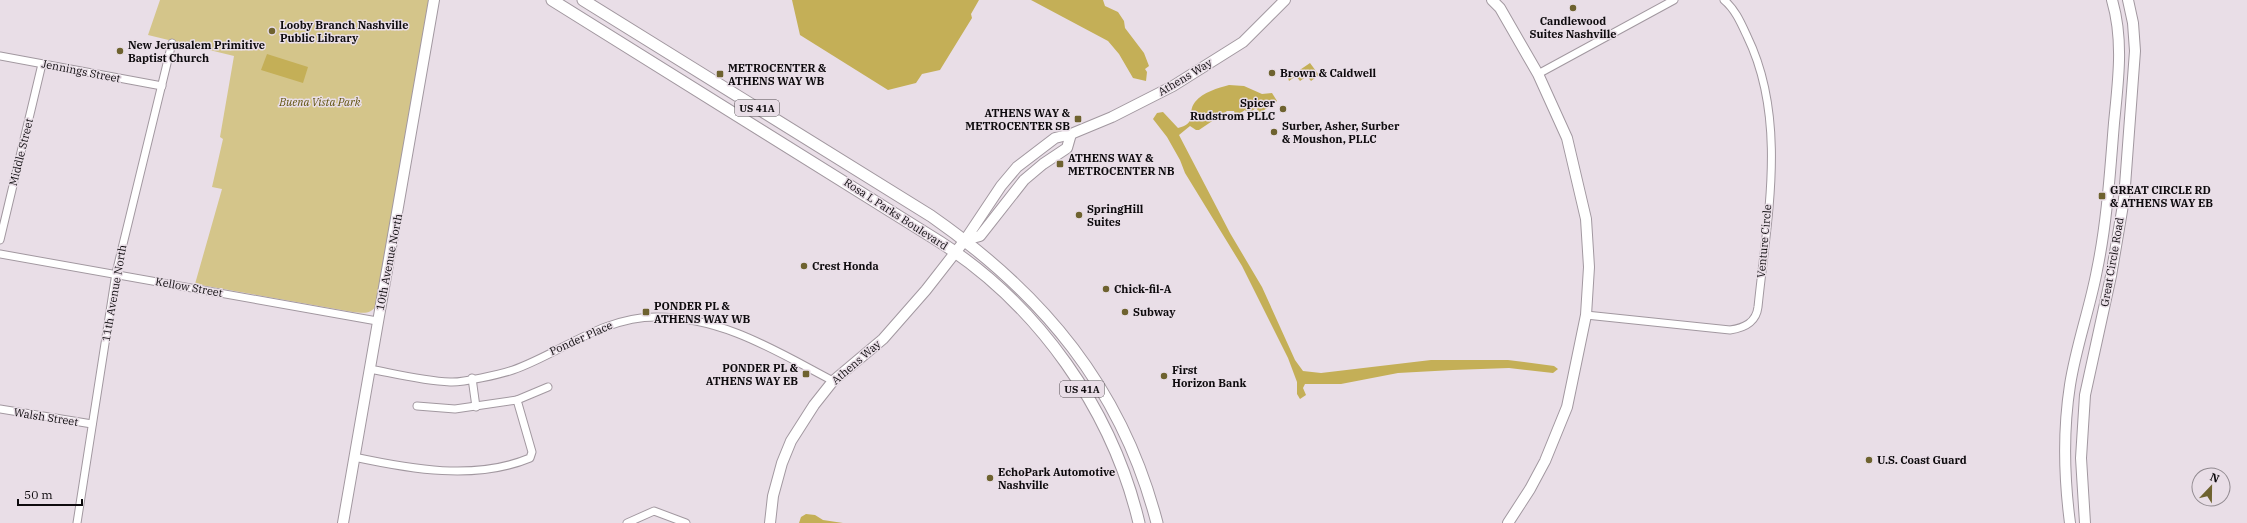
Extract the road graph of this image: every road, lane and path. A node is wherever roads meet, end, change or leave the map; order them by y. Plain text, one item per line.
1 (434, 0) edge
2 (552, 0) edge
3 (583, 0) edge
4 (1285, 0) edge
5 (1492, 0) edge
6 (1674, 0) edge
7 (1724, 0) edge
8 (2112, 0) edge
9 (2128, 0) edge
10 (172, 43) dead end
11 (0, 56) edge
12 (42, 64) junction
13 (1538, 74) junction
14 (162, 86) junction
15 (1071, 134) junction
16 (0, 240) edge
17 (965, 240) junction
18 (955, 252) junction
19 (0, 254) edge
20 (116, 274) junction
21 (1586, 315) junction
22 (377, 321) junction
23 (370, 369) junction
24 (472, 378) junction
25 (832, 381) junction
26 (548, 387) dead end
27 (517, 400) junction
28 (417, 406) dead end
29 (476, 407) junction
30 (0, 409) edge
31 (92, 424) junction
32 (354, 457) junction
33 (77, 523) edge
34 (343, 523) edge
35 (627, 523) edge
36 (686, 523) edge
37 (770, 523) edge
38 (1139, 523) edge
39 (1157, 523) edge
40 (1508, 523) edge
41 (2070, 523) edge
42 (2085, 523) edge

1 - 22 street, 10th Avenue North
2 - 18 main road, Rosa L Parks Boulevard / US 41A
3 - 17 main road, Rosa L Parks Boulevard / US 41A
4 - 15 street, Athens Way
5 - 13 street
6 - 13 street
7 - 21 street, Venture Circle
8 - 41 street, Great Circle Road
9 - 42 street, Great Circle Road
10 - 14 street, 11th Avenue North
11 - 12 street, Jennings Street
12 - 14 street, Jennings Street
12 - 16 street, Middle Street
13 - 21 street
14 - 20 street, 11th Avenue North
15 - 17 street, Athens Way
15 - 17 street, Athens Way
17 - 18 street, Athens Way
17 - 39 main road, Rosa L Parks Boulevard / US 41A
18 - 25 street, Athens Way
18 - 38 main road, Rosa L Parks Boulevard / US 41A
19 - 20 street, Kellow Street
20 - 22 street, Kellow Street
20 - 31 street, 11th Avenue North
21 - 40 street
22 - 23 street, 10th Avenue North
23 - 24 street, Ponder Place
23 - 32 street, 10th Avenue North
24 - 25 street, Ponder Place
24 - 29 street
25 - 37 street, Athens Way
26 - 27 street
27 - 29 street
27 - 32 street
28 - 29 street
30 - 31 street, Walsh Street
31 - 33 street, 11th Avenue North
32 - 34 street, 10th Avenue North
35 - 36 street

